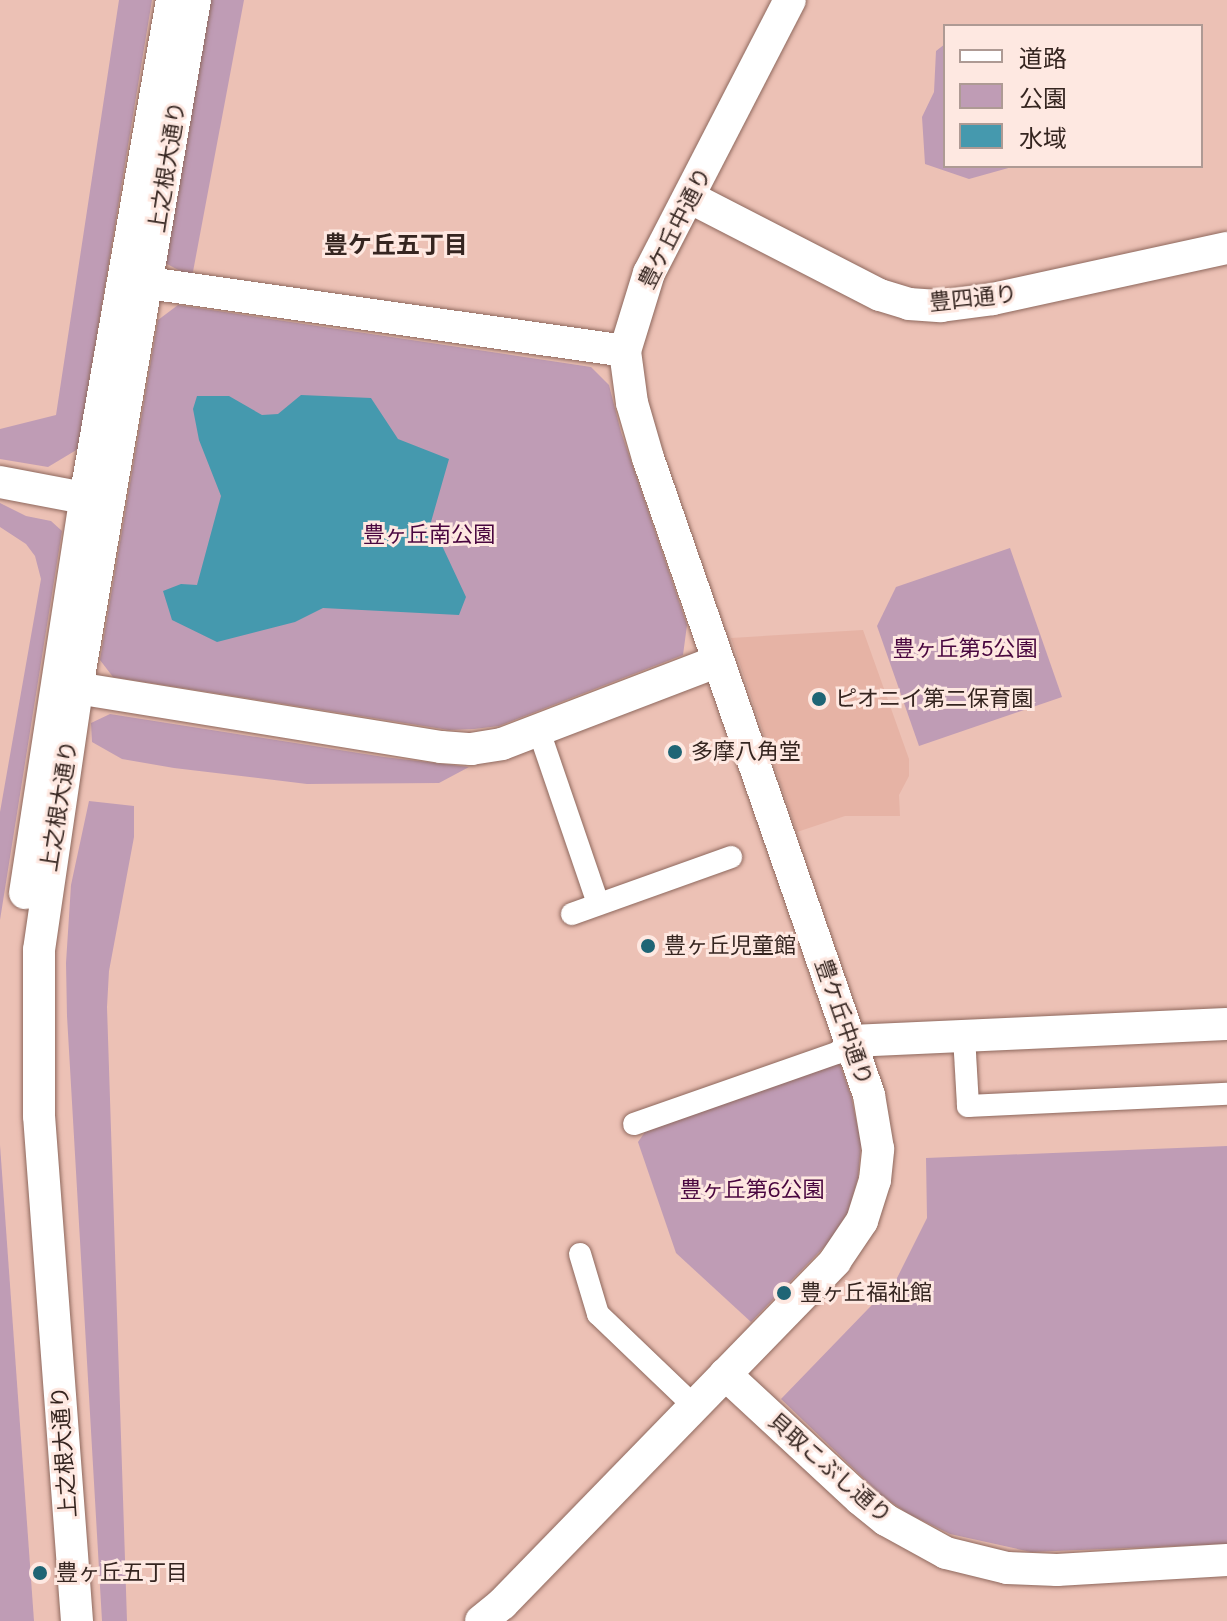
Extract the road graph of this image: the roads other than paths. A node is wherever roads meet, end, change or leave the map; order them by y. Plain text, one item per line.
1 (172, 0) edge
2 (195, 0) edge
3 (790, 0) edge
4 (691, 198) junction
5 (1227, 248) edge
6 (136, 281) junction
7 (625, 351) junction
8 (0, 482) edge
9 (97, 501) junction
10 (718, 661) junction
11 (66, 686) junction
12 (539, 731) junction
13 (731, 857) dead end
14 (598, 903) junction
15 (572, 914) dead end
16 (1227, 1024) edge
17 (964, 1036) junction
18 (851, 1041) junction
19 (1227, 1094) edge
20 (634, 1124) dead end
21 (590, 1263) dead end
22 (725, 1374) junction
23 (694, 1406) junction
24 (1227, 1560) edge
25 (56, 1621) edge
26 (77, 1621) edge
27 (481, 1621) edge

1 - 6 street, 上之根大通り
2 - 6 street, 上之根大通り
3 - 4 street, 豊ケ丘中通り
4 - 5 street, 豊四通り
4 - 7 street, 豊ケ丘中通り
6 - 7 street
6 - 9 street, 上之根大通り
7 - 10 street, 豊ケ丘中通り
8 - 9 street
9 - 11 street, 上之根大通り
10 - 12 street
10 - 18 street, 豊ケ丘中通り
11 - 12 street
11 - 25 street, 上之根大通り
11 - 26 street, 上之根大通り
12 - 14 street
13 - 14 street
14 - 15 street
16 - 17 street
17 - 18 street
17 - 19 street
18 - 20 street
18 - 22 street, 豊ケ丘中通り
21 - 23 street
22 - 23 street, 豊ケ丘中通り
22 - 24 street, 貝取こぶし通り
23 - 27 street, 豊ケ丘中通り

